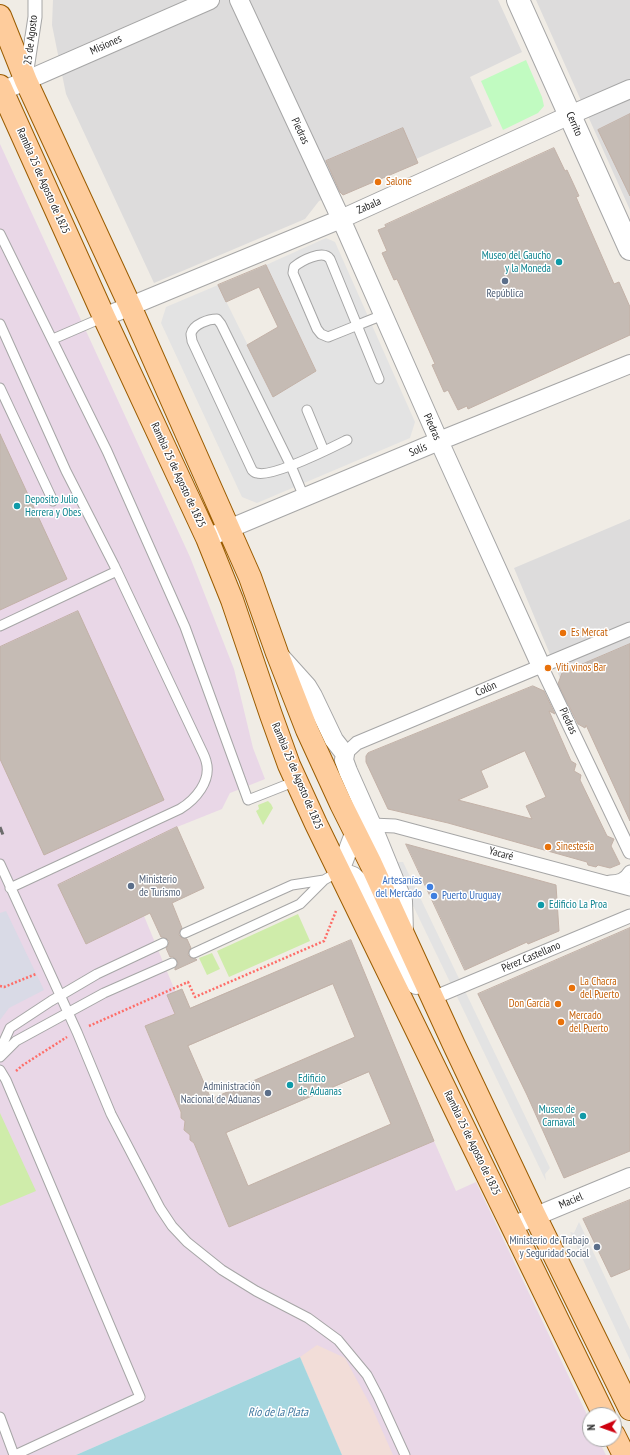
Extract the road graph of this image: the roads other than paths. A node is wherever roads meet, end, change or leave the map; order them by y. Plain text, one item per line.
1 (35, 0) edge
2 (210, 0) edge
3 (239, 0) edge
4 (518, 0) edge
5 (0, 16) edge
6 (26, 81) junction
7 (630, 89) edge
8 (1, 90) edge
9 (570, 115) junction
10 (341, 219) junction
11 (0, 234) edge
12 (630, 249) edge
13 (130, 306) junction
14 (383, 314) junction
15 (104, 317) junction
16 (0, 324) edge
17 (356, 326) junction
18 (52, 338) junction
19 (630, 364) edge
20 (379, 379) dead end
21 (0, 388) edge
22 (307, 410) dead end
23 (347, 440) dead end
24 (439, 441) junction
25 (324, 451) junction
26 (291, 466) junction
27 (304, 497) junction
28 (53, 501) dead end
29 (228, 529) junction
30 (207, 538) junction
31 (117, 571) junction
32 (0, 626) edge
33 (630, 629) edge
34 (277, 653) junction
35 (541, 666) junction
36 (345, 754) junction
37 (296, 781) junction
38 (363, 828) junction
39 (630, 853) edge
40 (0, 864) edge
41 (630, 872) edge
42 (332, 875) junction
43 (602, 882) junction
44 (10, 888) junction
45 (630, 889) edge
46 (630, 916) edge
47 (185, 933) dead end
48 (163, 943) dead end
49 (194, 953) dead end
50 (172, 963) dead end
51 (60, 996) junction
52 (433, 998) junction
53 (68, 1014) junction
54 (454, 1044) junction
55 (0, 1050) edge
56 (0, 1057) edge
57 (0, 1070) edge
58 (630, 1177) edge
59 (536, 1216) junction
60 (512, 1226) junction
61 (600, 1407) edge
62 (630, 1409) edge
63 (0, 1417) edge
64 (399, 1442) junction
65 (14, 1455) edge
66 (400, 1455) edge
67 (405, 1455) edge

1 - 6 street, 25 de Agosto
2 - 6 street, Misiones
3 - 10 street, Piedras
4 - 9 street, Cerrito
5 - 6 main road, Rambla 25 de Agosto de 1825
6 - 8 street, Misiones
6 - 13 main road, Rambla 25 de Agosto de 1825
7 - 9 street, Zabala
8 - 15 main road, Rambla 25 de Agosto de 1825
9 - 10 street, Zabala
9 - 12 street, Cerrito
10 - 13 street, Zabala
10 - 14 street, Piedras
11 - 18 lane
13 - 15 street, Zabala
13 - 29 main road, Rambla 25 de Agosto de 1825
14 - 17 lane
14 - 24 street, Piedras
15 - 18 lane
15 - 30 main road, Rambla 25 de Agosto de 1825
16 - 31 lane
17 - 17 lane
17 - 20 lane
18 - 37 lane
19 - 24 street, Solís
21 - 28 lane
22 - 25 lane
23 - 25 lane
24 - 27 street, Solís
24 - 35 street, Piedras
25 - 26 lane
26 - 26 lane
26 - 27 lane
27 - 29 street, Solís
29 - 30 street, Solís
29 - 34 main road, Rambla 25 de Agosto de 1825
30 - 37 main road, Rambla 25 de Agosto de 1825
31 - 32 lane
31 - 44 lane
33 - 35 street, Colón
34 - 36 street, Rambla 25 de Agosto de 1825
34 - 38 main road, Rambla 25 de Agosto de 1825
35 - 36 street, Colón
35 - 39 street, Piedras
36 - 38 street, Rambla 25 de Agosto de 1825
37 - 42 main road, Rambla 25 de Agosto de 1825
38 - 42 street
38 - 43 street, Yacaré
38 - 52 main road, Rambla 25 de Agosto de 1825
40 - 44 lane
41 - 43 street
42 - 47 lane
42 - 49 lane
42 - 54 street, Rambla 25 de Agosto de 1825
42 - 60 main road, Rambla 25 de Agosto de 1825
43 - 45 street, Yacaré
44 - 51 lane
46 - 52 street, Pérez Castellano
48 - 51 lane
50 - 53 lane
51 - 53 lane
51 - 55 lane
52 - 54 main road, Rambla 25 de Agosto de 1825
53 - 56 lane
53 - 64 lane
54 - 59 main road, Rambla 25 de Agosto de 1825
57 - 65 lane
58 - 59 street, Maciel
59 - 60 street, Maciel
59 - 62 main road, Rambla 25 de Agosto de 1825
60 - 61 main road, Rambla 25 de Agosto de 1825
63 - 65 lane
64 - 66 lane
64 - 67 lane

